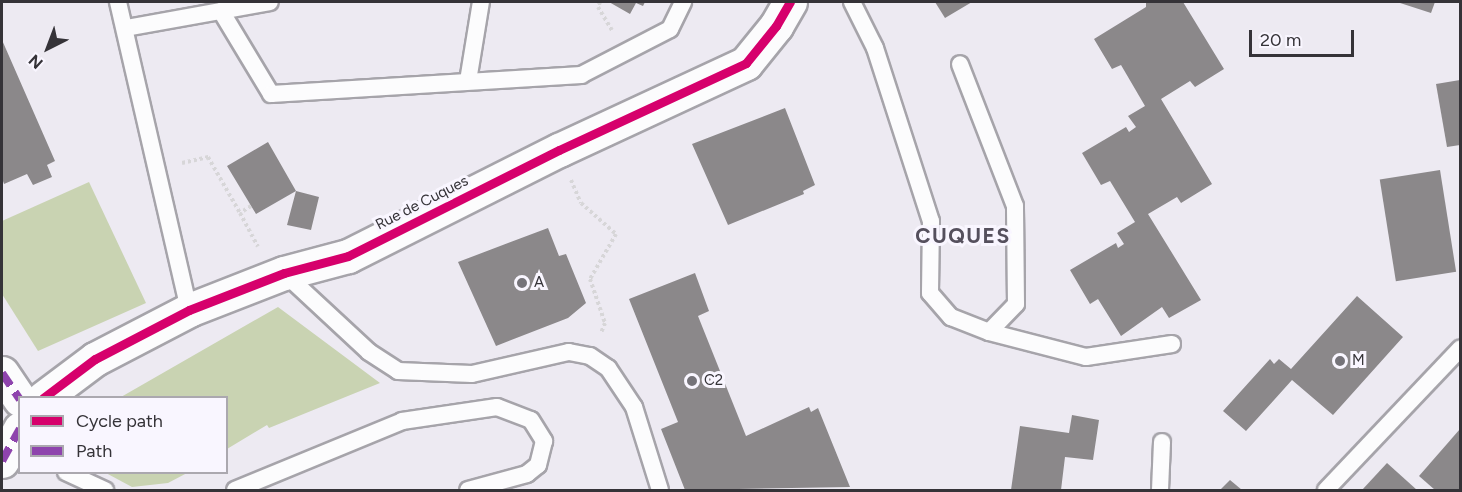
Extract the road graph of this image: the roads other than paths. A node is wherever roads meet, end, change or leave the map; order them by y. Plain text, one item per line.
1 (118, 2) edge
2 (270, 2) edge
3 (481, 2) edge
4 (683, 2) edge
5 (790, 2) edge
6 (852, 2) edge
7 (221, 11) junction
8 (126, 28) junction
9 (960, 64) dead end
10 (468, 81) junction
11 (278, 276) junction
12 (189, 310) junction
13 (989, 332) junction
14 (1172, 344) dead end
15 (1461, 350) edge
16 (2, 373) edge
17 (46, 396) edge
18 (18, 397) edge
19 (1162, 442) dead end
20 (70, 474) edge
21 (105, 490) edge
22 (234, 490) edge
23 (468, 490) edge
24 (660, 490) edge
25 (1160, 490) edge
26 (1326, 490) edge

1 - 8 lane
2 - 7 lane
3 - 10 lane
4 - 10 lane
5 - 11 street, Rue de Cuques
6 - 13 lane
7 - 8 lane
7 - 10 lane
8 - 12 lane
9 - 13 lane
11 - 12 street, Rue de Cuques
11 - 24 lane
12 - 17 street, Rue de Cuques
13 - 14 lane
15 - 26 lane
16 - 18 street
19 - 25 lane
20 - 21 lane
22 - 23 lane

